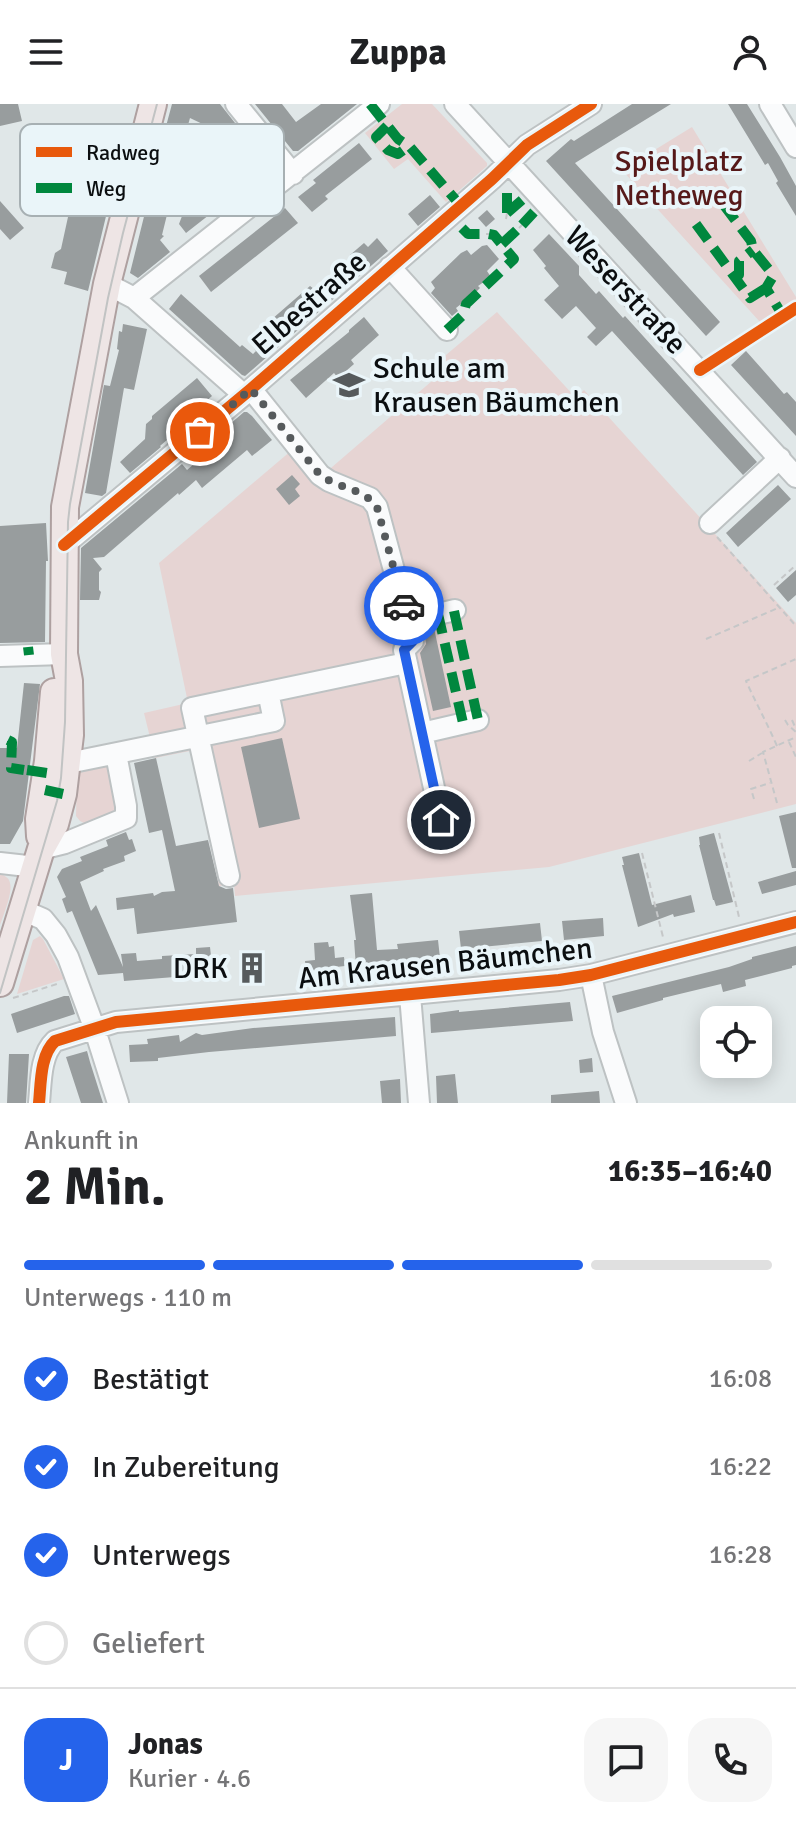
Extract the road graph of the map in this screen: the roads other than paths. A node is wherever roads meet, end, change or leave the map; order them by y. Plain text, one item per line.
1 (153, 104) edge
2 (236, 104) edge
3 (379, 104) edge
4 (455, 104) edge
5 (591, 104) edge
6 (770, 104) edge
7 (148, 124) edge
8 (252, 124) edge
9 (796, 147) edge
10 (510, 162) junction
11 (284, 163) edge
12 (293, 174) junction
13 (284, 181) edge
14 (124, 216) edge
15 (238, 216) edge
16 (390, 267) junction
17 (107, 284) junction
18 (134, 298) junction
19 (447, 330) dead end
20 (247, 392) junction
21 (780, 458) junction
22 (796, 477) edge
23 (713, 530) road end
24 (64, 545) junction
25 (455, 610) dead end
26 (410, 631) junction
27 (64, 654) junction
28 (0, 656) edge
29 (406, 663) junction
30 (268, 692) junction
31 (478, 720) dead end
32 (428, 731) junction
33 (199, 736) junction
34 (116, 754) junction
35 (67, 762) junction
36 (441, 820) dead end
37 (38, 858) junction
38 (0, 863) edge
39 (229, 876) dead end
40 (22, 910) junction
41 (796, 922) edge
42 (591, 975) junction
43 (8, 990) edge
44 (410, 995) junction
45 (94, 1027) junction
46 (39, 1103) edge
47 (118, 1103) edge
48 (419, 1103) edge
49 (626, 1103) edge

1 - 7 main road
2 - 8 street
3 - 12 street
4 - 10 street, Weserstraße
5 - 10 street, Elbestraße
6 - 9 street
10 - 16 street, Elbestraße
10 - 21 street, Weserstraße
11 - 12 street
12 - 13 street
14 - 17 main road
15 - 18 street
16 - 19 street
16 - 20 street, Elbestraße
17 - 18 street
17 - 24 main road
18 - 20 street
20 - 24 street, Elbestraße
20 - 26 street
21 - 22 street, Weserstraße
21 - 23 street
24 - 27 main road
25 - 26 street
26 - 29 street
26 - 32 street
27 - 28 street
27 - 35 main road
27 - 37 main road
29 - 30 street
29 - 32 street
30 - 33 street
30 - 33 street
31 - 32 street
32 - 36 street
33 - 34 street
33 - 39 street
34 - 35 street
34 - 37 street
35 - 37 main road
37 - 38 street
37 - 40 main road
40 - 43 main road
40 - 45 street
41 - 42 street, Am Krausen Bäumchen
42 - 44 street, Am Krausen Bäumchen
42 - 49 street
44 - 45 street, Am Krausen Bäumchen
44 - 48 street
45 - 46 street, Am Krausen Bäumchen
45 - 47 street

